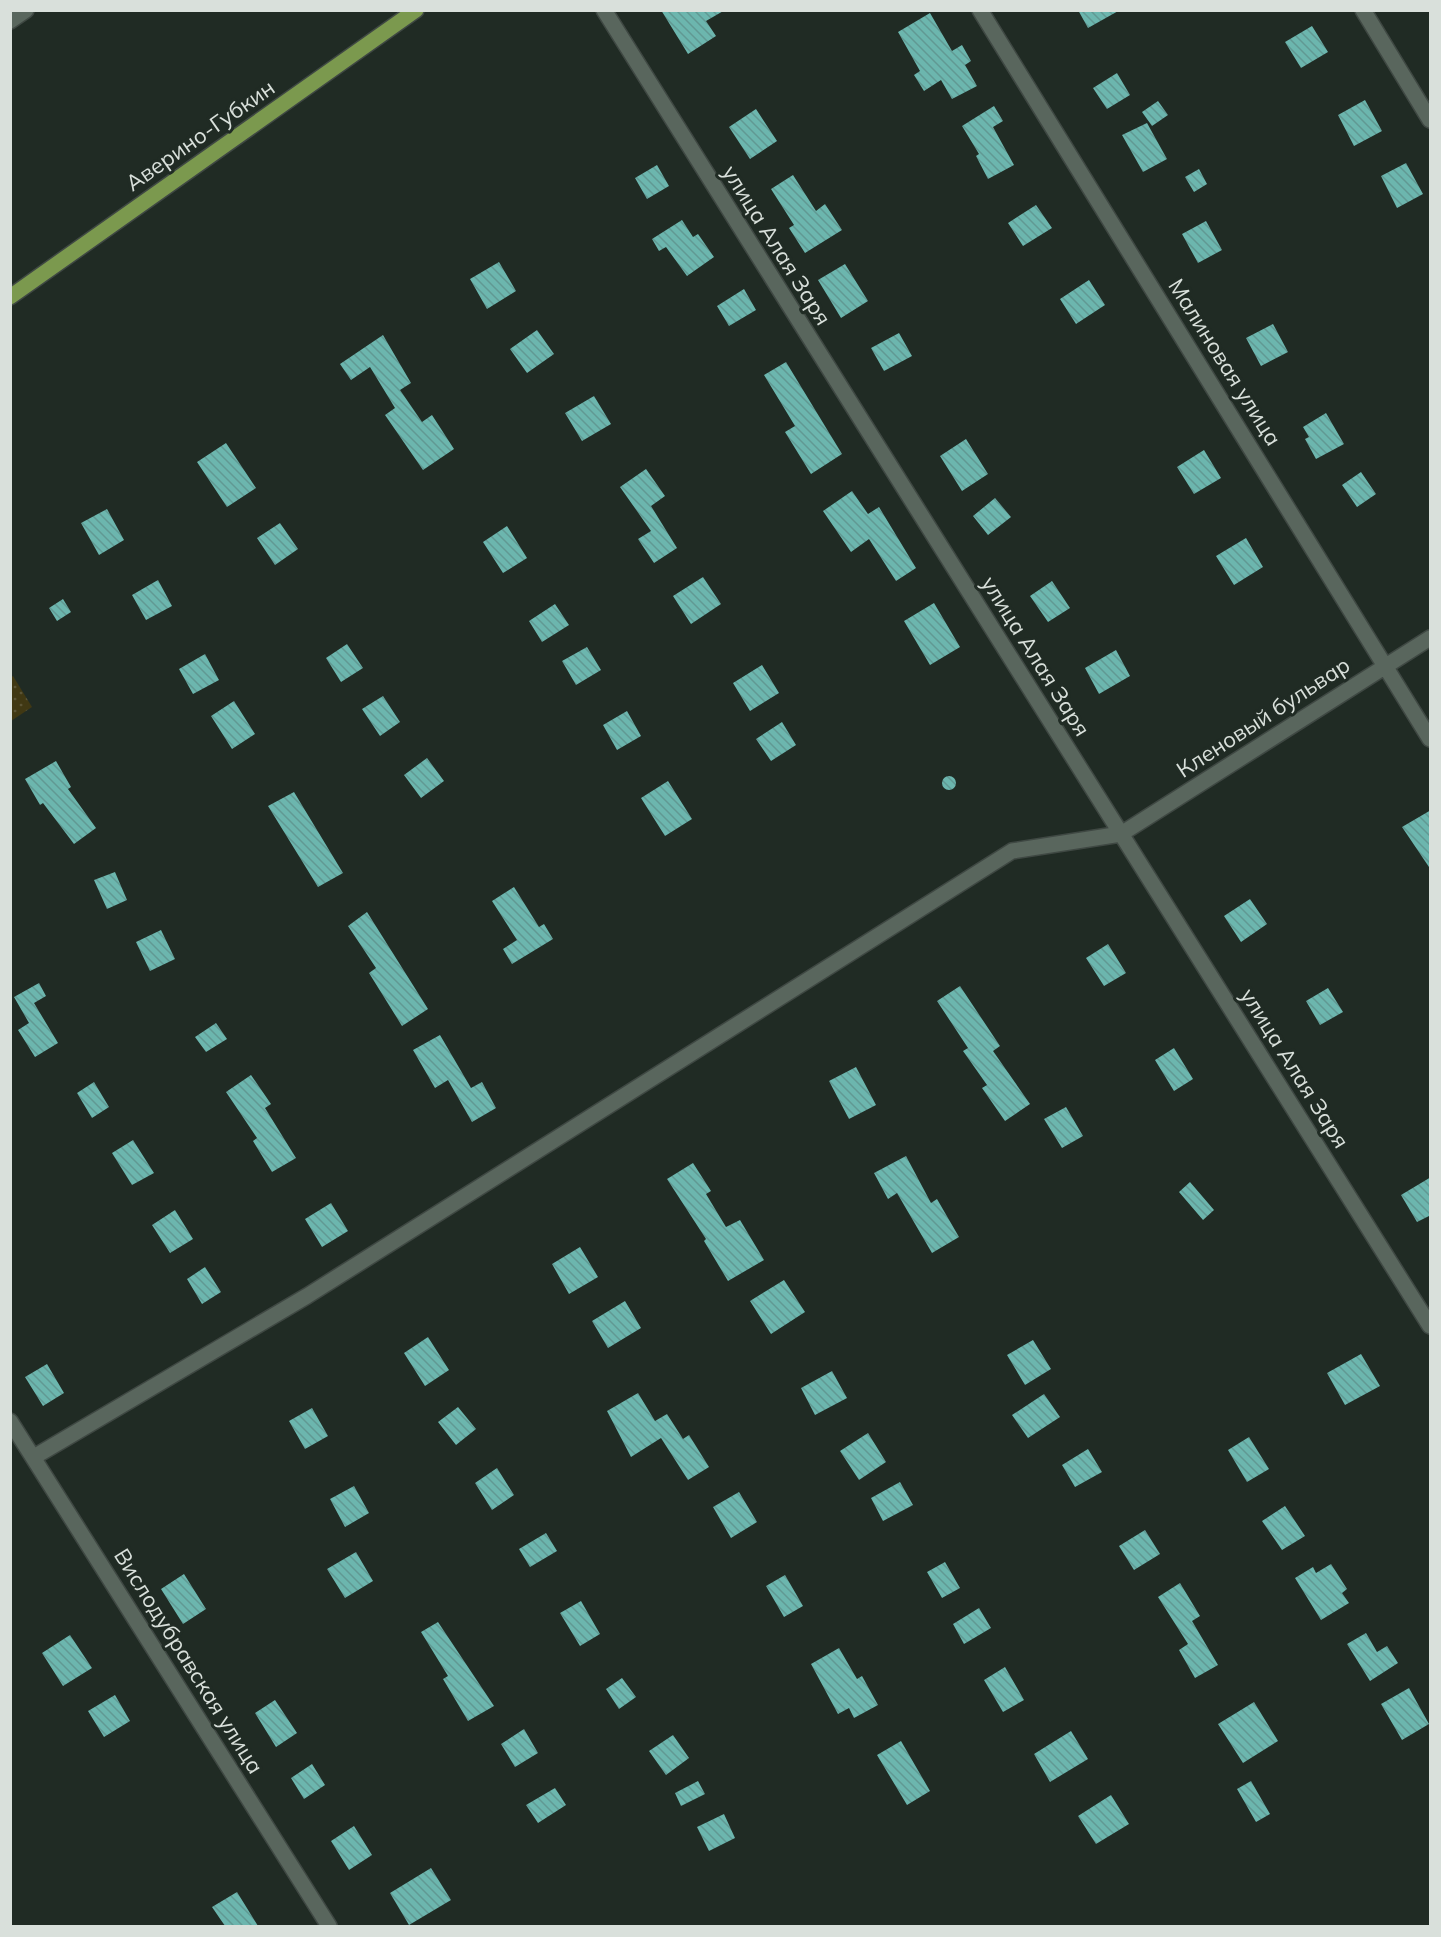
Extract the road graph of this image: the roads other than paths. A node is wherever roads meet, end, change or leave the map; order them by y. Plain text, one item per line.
1 (26, 10) edge
2 (416, 10) edge
3 (604, 10) edge
4 (980, 10) edge
5 (1364, 10) edge
6 (10, 21) edge
7 (1431, 120) edge
8 (10, 297) edge
9 (1431, 638) edge
10 (1387, 665) junction
11 (1431, 739) edge
12 (1121, 834) junction
13 (1431, 1326) edge
14 (10, 1421) edge
15 (34, 1457) junction
16 (329, 1926) edge

1 - 6 street
2 - 8 main road, Аверино-Губкин
3 - 12 street, улица Алая Заря
4 - 10 street, Малиновая улица
5 - 7 street
9 - 10 street, Кленовый бульвар
10 - 11 street, Малиновая улица
10 - 12 street, Кленовый бульвар
12 - 13 street, улица Алая Заря
12 - 15 street
14 - 15 street, Вислодубравская улица
15 - 16 street, Вислодубравская улица

